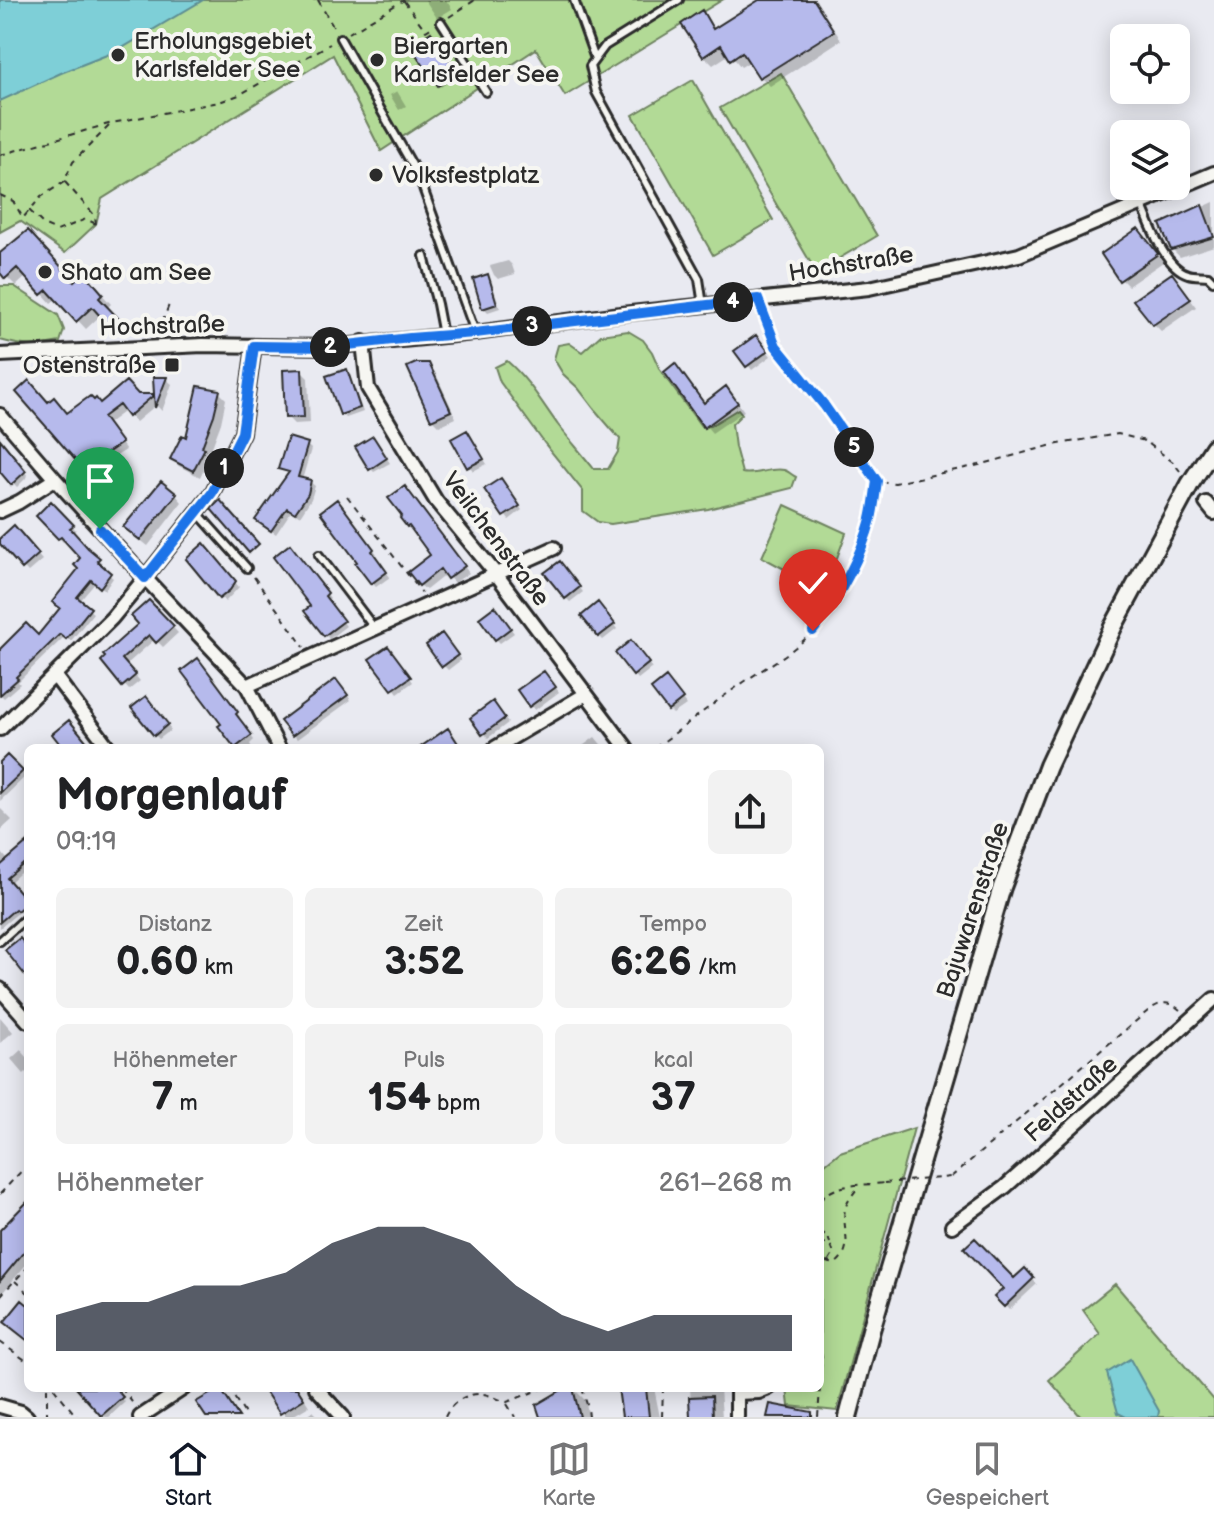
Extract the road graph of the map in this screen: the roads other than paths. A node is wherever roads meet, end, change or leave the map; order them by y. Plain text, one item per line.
1 (574, 0) edge
2 (679, 0) edge
3 (441, 22) dead end
4 (340, 38) road end
5 (595, 59) junction
6 (486, 92) dead end
7 (1214, 173) edge
8 (1141, 203) junction
9 (424, 256) dead end
10 (1213, 281) edge
11 (758, 299) junction
12 (703, 305) junction
13 (475, 333) junction
14 (443, 335) junction
15 (363, 342) junction
16 (254, 346) junction
17 (0, 355) edge
18 (824, 405) road end
19 (0, 415) edge
20 (1214, 447) edge
21 (55, 479) junction
22 (0, 511) edge
23 (197, 512) junction
24 (554, 548) dead end
25 (319, 555) dead end
26 (247, 568) road end
27 (496, 574) junction
28 (145, 578) junction
29 (375, 629) junction
30 (54, 675) junction
31 (247, 686) junction
32 (586, 694) junction
33 (0, 729) edge
34 (106, 744) edge
35 (277, 744) edge
36 (502, 744) edge
37 (624, 744) edge
38 (24, 920) edge
39 (0, 941) edge
40 (0, 989) edge
41 (1214, 999) edge
42 (24, 1016) edge
43 (952, 1226) dead end
44 (178, 1392) edge
45 (320, 1392) edge
46 (737, 1392) edge
47 (0, 1406) edge
48 (141, 1416) edge
49 (27, 1417) edge
50 (343, 1417) edge
51 (737, 1417) edge
52 (848, 1417) edge

1 - 5 lane
2 - 5 lane
3 - 6 lane
4 - 13 lane
5 - 12 lane
7 - 8 street, Hochstraße
8 - 10 lane
8 - 11 street, Hochstraße
9 - 14 lane
11 - 12 street, Hochstraße
11 - 18 lane
12 - 13 street, Hochstraße
13 - 14 street, Hochstraße
14 - 15 street, Hochstraße
15 - 16 street, Hochstraße
15 - 27 street, Veilchenstraße
16 - 17 street, Hochstraße
16 - 23 street
19 - 21 street
20 - 52 main road, Bajuwarenstraße
21 - 22 street
21 - 28 street
23 - 26 lane
23 - 28 street
24 - 27 street
25 - 29 lane
27 - 29 street
27 - 32 street, Veilchenstraße
28 - 30 street
28 - 31 street
29 - 31 street
30 - 33 street
30 - 34 street
31 - 35 street
32 - 36 street
32 - 37 street, Veilchenstraße
38 - 39 lane
40 - 42 street
41 - 43 street, Feldstraße
44 - 48 street
45 - 50 street
46 - 51 street
47 - 49 street

